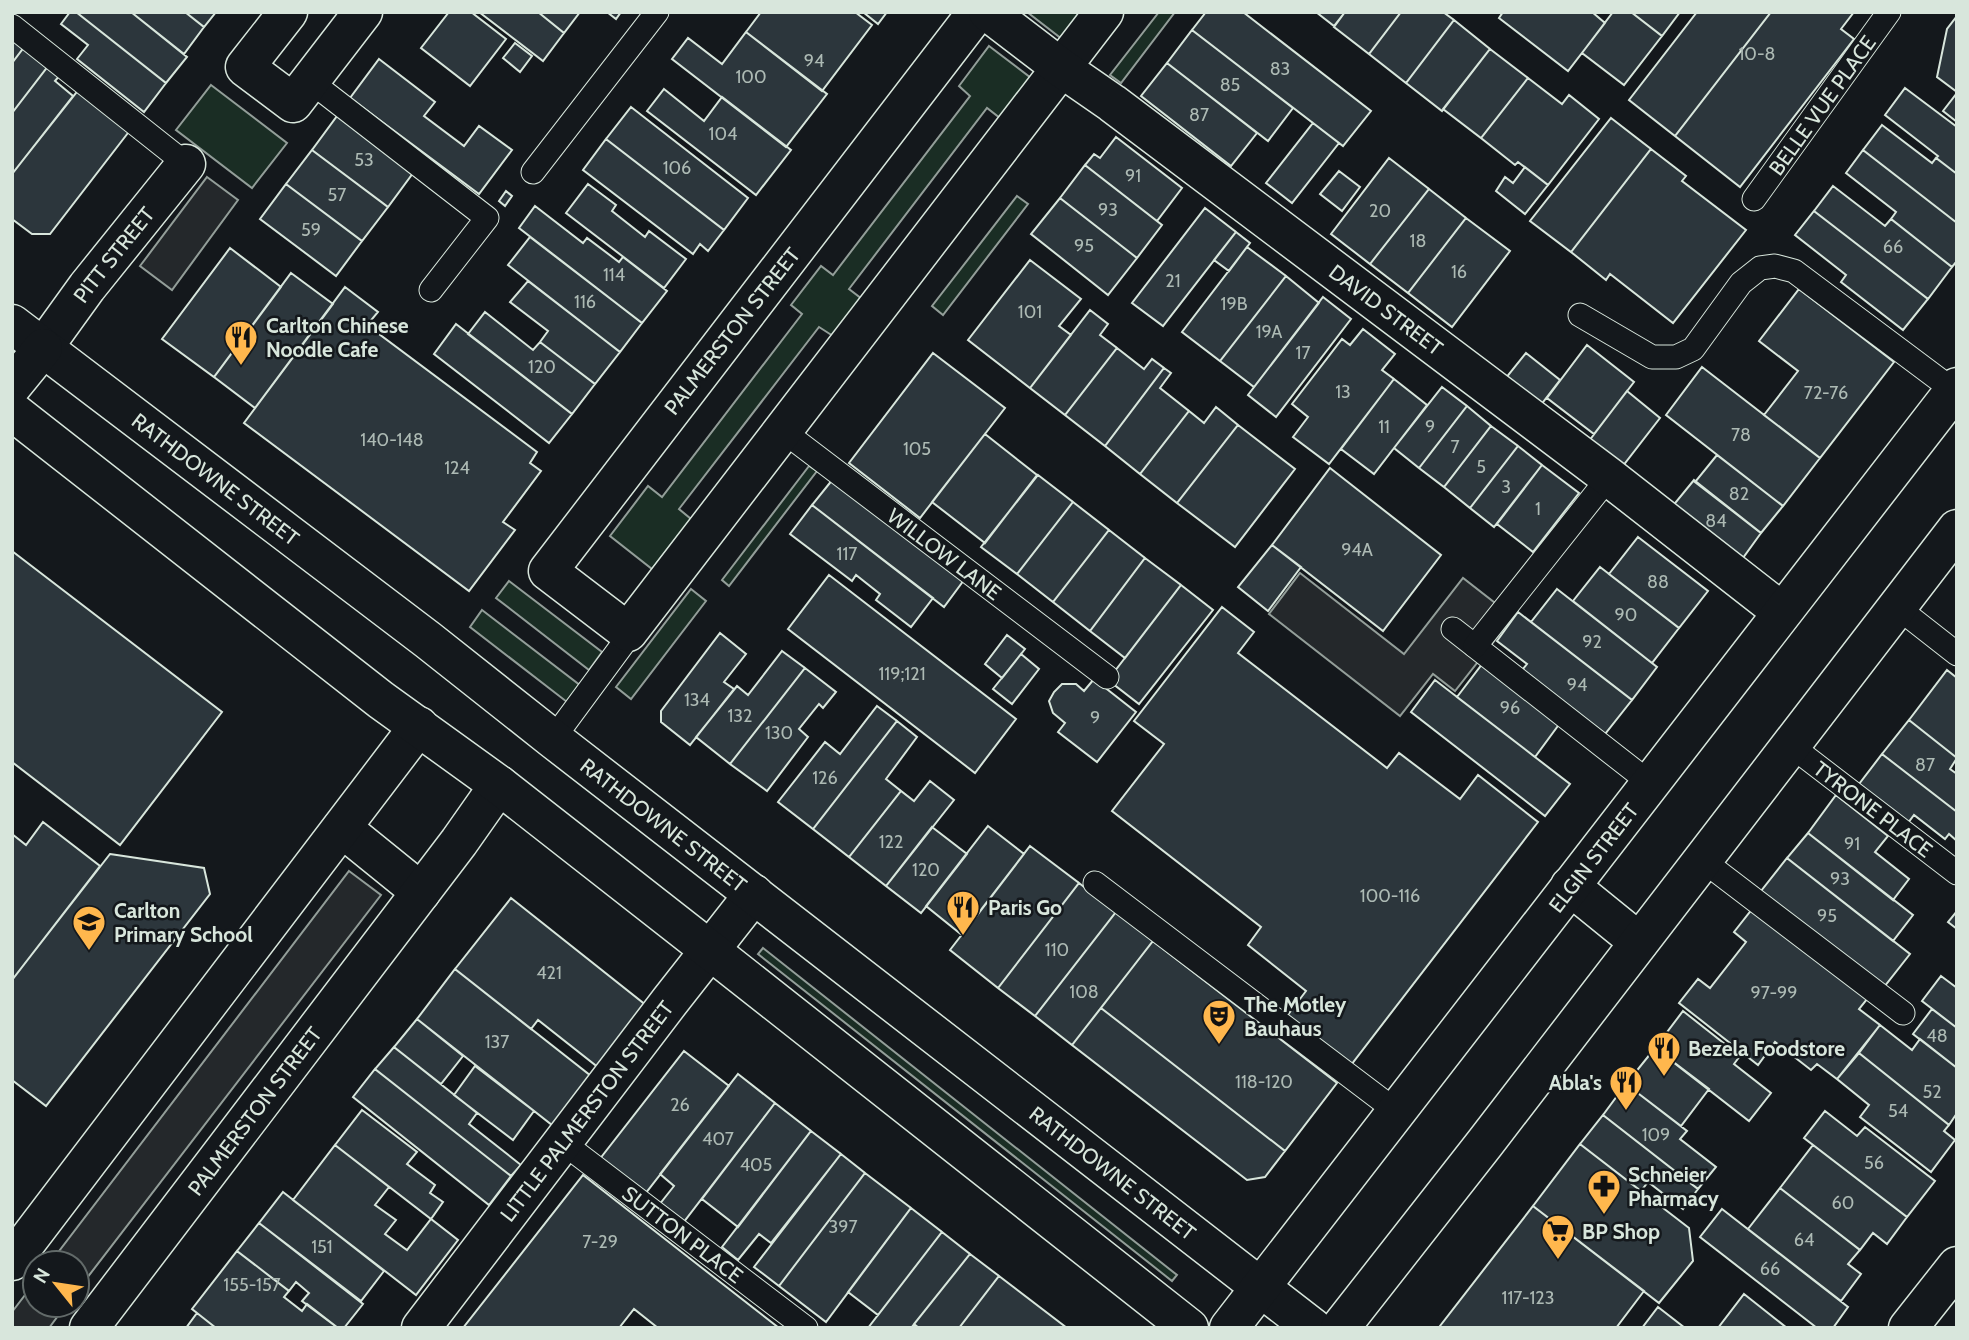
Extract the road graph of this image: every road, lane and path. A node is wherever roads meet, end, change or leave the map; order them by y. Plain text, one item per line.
1 (288, 12) edge
2 (363, 12) edge
3 (657, 12) edge
4 (977, 12) edge
5 (988, 12) edge
6 (1104, 12) edge
7 (1889, 12) edge
8 (12, 26) edge
9 (1060, 68) junction
10 (310, 81) junction
11 (186, 164) joint
12 (533, 172) dead end
13 (1754, 199) dead end
14 (431, 290) dead end
15 (1580, 315) dead end
16 (12, 324) edge
17 (43, 348) junction
18 (12, 386) edge
19 (1956, 390) edge
20 (12, 411) edge
21 (783, 431) junction
22 (1609, 477) junction
23 (1957, 529) edge
24 (1897, 607) junction
25 (1782, 612) junction
26 (1453, 629) dead end
27 (628, 632) junction
28 (1475, 646) junction
29 (1957, 654) edge
30 (1107, 677) dead end
31 (419, 726) junction
32 (553, 739) junction
33 (1790, 745) junction
34 (1650, 783) junction
35 (499, 786) junction
36 (342, 828) junction
37 (1702, 859) junction
38 (1957, 873) edge
39 (1095, 883) dead end
40 (1570, 886) junction
41 (421, 892) junction
42 (754, 894) junction
43 (1639, 942) junction
44 (711, 951) junction
45 (1903, 1013) dead end
46 (1396, 1111) junction
47 (562, 1142) junction
48 (12, 1261) edge
49 (1957, 1266) edge
50 (1260, 1286) junction
51 (89, 1328) edge
52 (421, 1328) edge
53 (806, 1328) edge
54 (1189, 1328) edge
55 (1229, 1328) edge
56 (1313, 1328) edge
57 (1340, 1328) edge
58 (1908, 1328) edge

1 - 10 main road
2 - 10 main road
3 - 12 lane
4 - 27 main road, PALMERSTON STREET
5 - 9 main road, DAVID STREET
6 - 9 main road
7 - 13 lane, BELLE VUE PLACE
8 - 11 lane
9 - 21 main road
9 - 22 main road, DAVID STREET
10 - 14 lane
11 - 17 main road, PITT STREET
15 - 19 lane
16 - 17 main road, RATHDOWNE STREET
17 - 18 main road, PITT STREET
17 - 32 main road, RATHDOWNE STREET
19 - 25 main road, ELGIN STREET
20 - 31 main road
21 - 27 main road
21 - 30 lane, WILLOW LANE
22 - 25 main road, DAVID STREET
22 - 28 lane
23 - 24 main road
24 - 29 lane
24 - 33 main road
25 - 34 main road, ELGIN STREET
26 - 28 lane
27 - 32 lane
28 - 34 lane
31 - 35 main road
31 - 36 main road
32 - 42 main road, RATHDOWNE STREET
33 - 37 main road
33 - 38 lane, TYRONE PLACE
34 - 40 main road, ELGIN STREET
35 - 41 main road, PALMERSTON STREET
35 - 44 main road
36 - 41 main road
36 - 48 main road
37 - 43 main road
37 - 45 lane
39 - 46 lane
40 - 43 main road
40 - 46 main road, ELGIN STREET
41 - 51 main road, PALMERSTON STREET
42 - 44 main road, LITTLE PALMERSTON STREET
42 - 50 main road, RATHDOWNE STREET
43 - 57 main road
44 - 47 main road, LITTLE PALMERSTON STREET
44 - 54 main road
46 - 50 main road, ELGIN STREET
47 - 52 main road, LITTLE PALMERSTON STREET
47 - 53 lane, SUTTON PLACE
49 - 58 main road
50 - 55 main road, ELGIN STREET
50 - 56 main road, RATHDOWNE STREET

